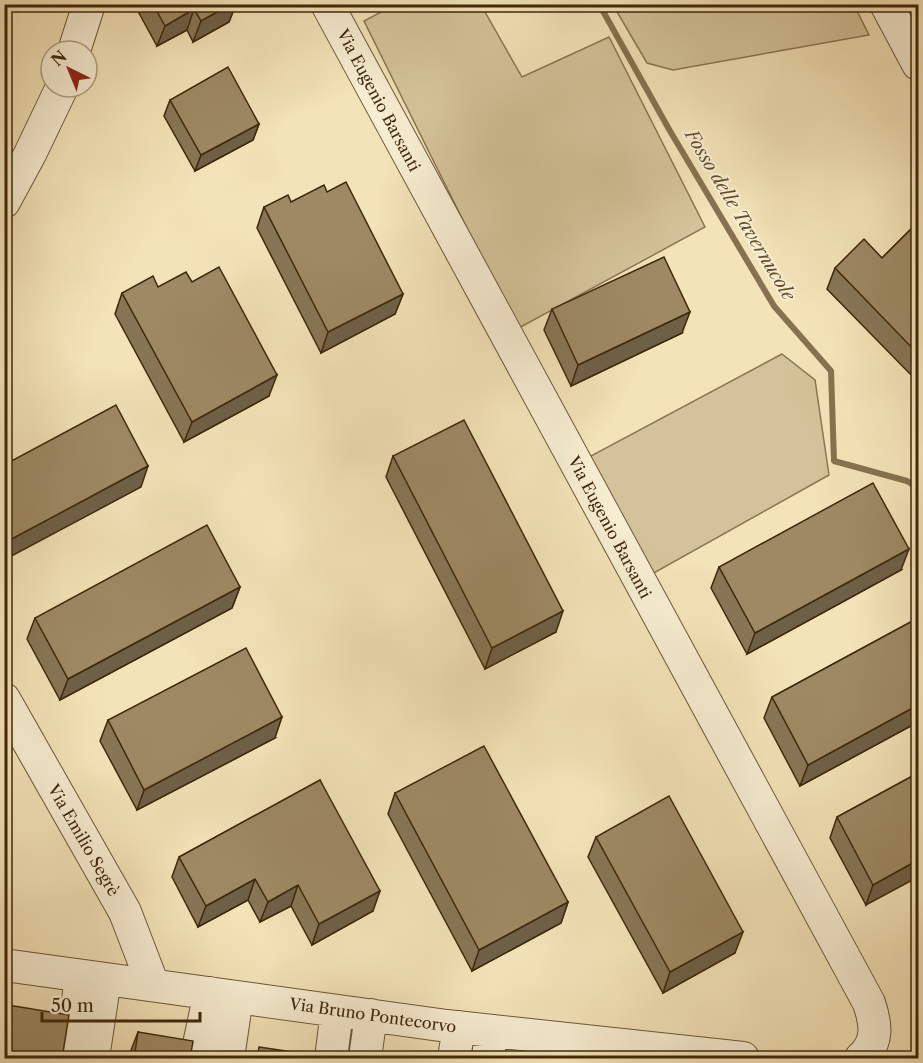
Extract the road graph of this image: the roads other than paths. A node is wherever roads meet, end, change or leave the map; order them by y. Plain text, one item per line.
1 (89, 4) edge
2 (327, 4) edge
3 (886, 4) edge
4 (78, 39) edge
5 (918, 64) edge
6 (56, 99) edge
7 (4, 202) edge
8 (4, 699) edge
9 (4, 965) edge
10 (93, 977) junction
11 (153, 986) junction
12 (224, 995) junction
13 (337, 1011) junction
14 (371, 1015) junction
15 (459, 1027) junction
16 (490, 1045) edge
17 (591, 1050) edge
18 (633, 1053) edge
19 (864, 1056) edge
20 (733, 1058) edge
21 (71, 1059) edge
22 (93, 1059) edge
23 (196, 1059) edge
24 (228, 1059) edge
25 (331, 1059) edge
26 (365, 1059) edge
27 (454, 1059) edge

1 - 4 street
2 - 19 street, Via Eugenio Barsanti
3 - 5 street
6 - 7 street
8 - 11 street, Via Emilio Segrè
9 - 10 street, Via Bruno Pontecorvo
10 - 11 street, Via Bruno Pontecorvo
10 - 21 street
10 - 22 street
11 - 12 street, Via Bruno Pontecorvo
12 - 13 street, Via Bruno Pontecorvo
12 - 23 street
12 - 24 street
13 - 14 street, Via Bruno Pontecorvo
13 - 25 street
14 - 15 street, Via Bruno Pontecorvo
14 - 26 street
15 - 16 street, Via Bruno Pontecorvo
15 - 27 street
16 - 17 street, Via Bruno Pontecorvo
17 - 18 street, Via Bruno Pontecorvo
18 - 20 street, Via Bruno Pontecorvo

